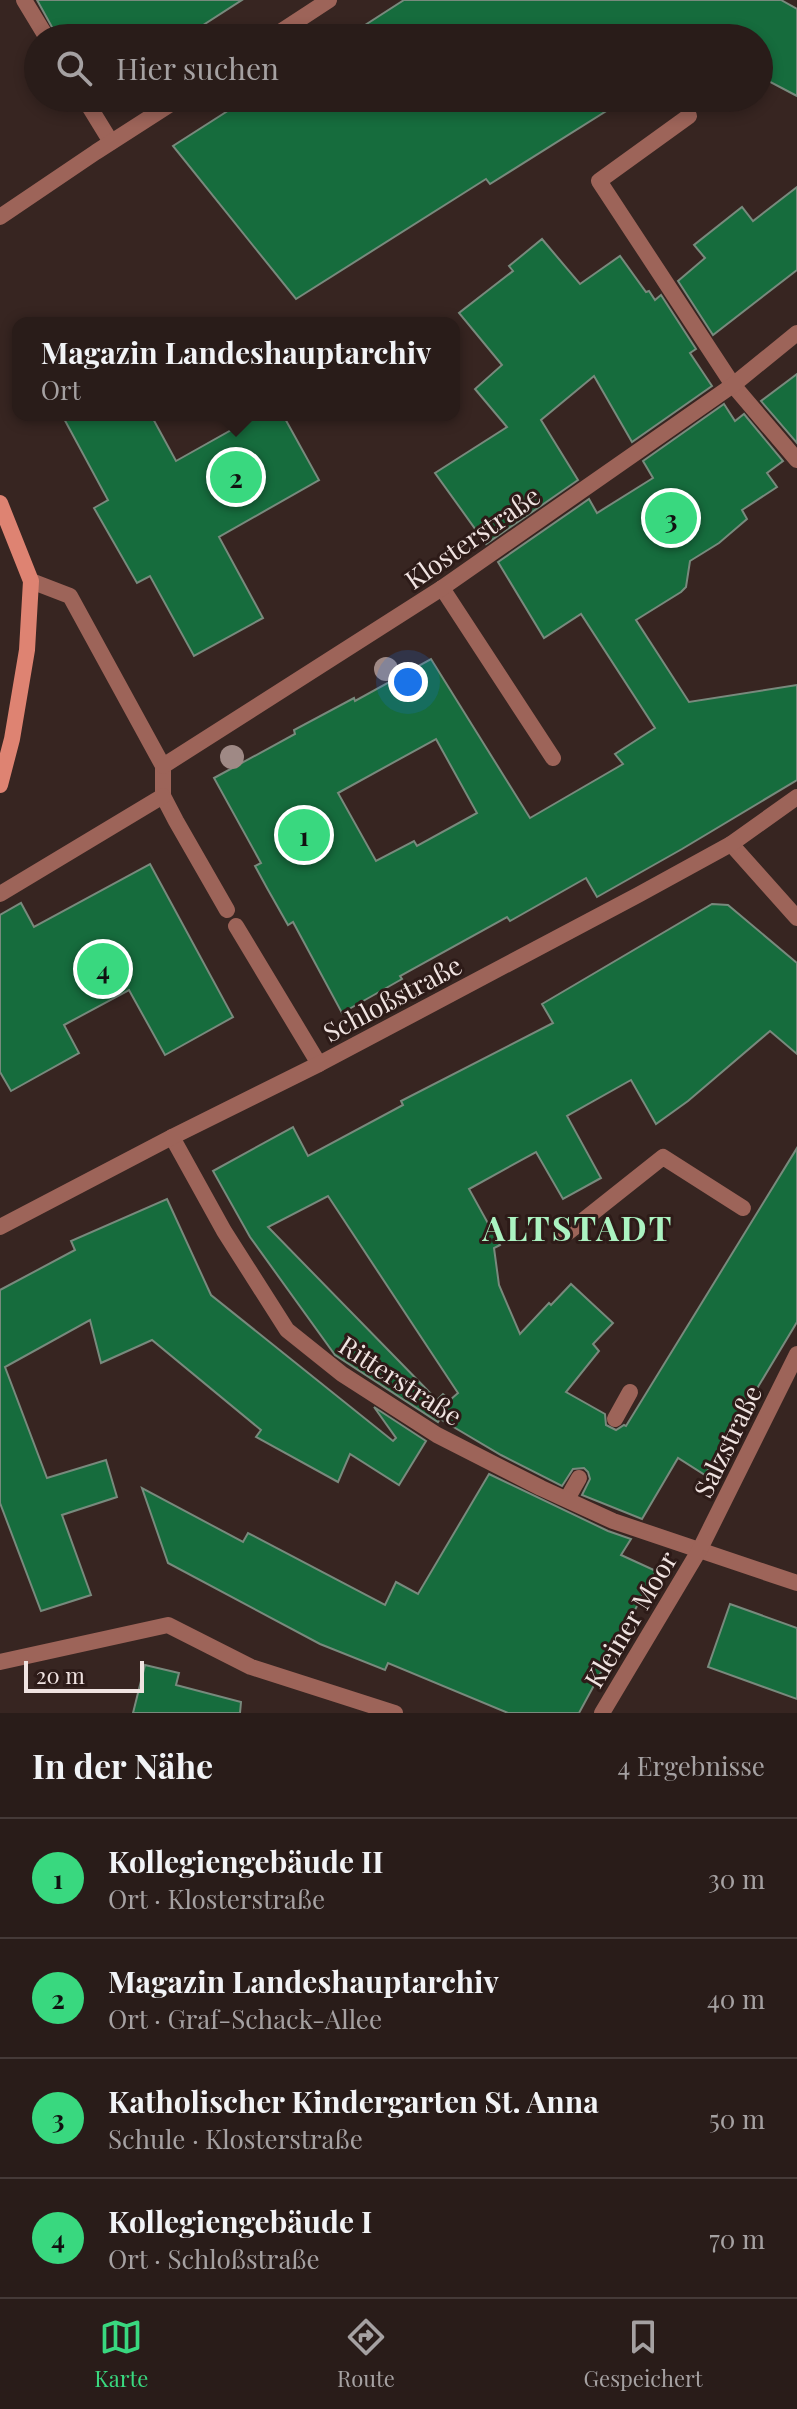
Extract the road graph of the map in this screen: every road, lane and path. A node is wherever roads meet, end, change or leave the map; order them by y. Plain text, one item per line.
1 (24, 0) edge
2 (329, 0) edge
3 (39, 24) edge
4 (292, 24) edge
5 (93, 112) edge
6 (158, 112) edge
7 (689, 116) dead end
8 (111, 142) junction
9 (0, 217) edge
10 (797, 333) edge
11 (733, 385) junction
12 (797, 460) edge
13 (0, 503) edge
14 (31, 581) junction
15 (442, 588) junction
16 (553, 758) dead end
17 (163, 766) junction
18 (0, 785) edge
19 (163, 796) junction
20 (797, 797) edge
21 (731, 844) junction
22 (0, 894) edge
23 (227, 910) dead end
24 (797, 918) edge
25 (236, 926) dead end
26 (319, 1064) junction
27 (172, 1137) junction
28 (743, 1208) dead end
29 (0, 1227) edge
30 (566, 1234) dead end
31 (795, 1362) edge
32 (630, 1392) dead end
33 (615, 1419) dead end
34 (579, 1478) dead end
35 (567, 1499) junction
36 (700, 1549) junction
37 (797, 1583) edge
38 (0, 1662) edge
39 (395, 1713) edge
40 (602, 1713) edge

1 - 3 street
2 - 4 street
5 - 8 street
6 - 8 street
7 - 11 street
8 - 9 street
10 - 11 street, Klosterstraße
11 - 12 street
11 - 15 street, Klosterstraße
13 - 14 street
14 - 17 street
14 - 18 street
15 - 16 street
15 - 17 street, Klosterstraße
17 - 19 street
19 - 22 street
19 - 23 street
20 - 21 street, Schloßstraße
21 - 24 street
21 - 26 street, Schloßstraße
25 - 26 street
26 - 27 street, Schloßstraße
27 - 29 street, Schloßstraße
27 - 35 street, Ritterstraße
28 - 30 street
31 - 36 street, Salzstraße
32 - 33 street
34 - 35 street
35 - 36 street, Ritterstraße
36 - 37 street, Ritterstraße
36 - 40 street, Kleiner Moor
38 - 39 street

